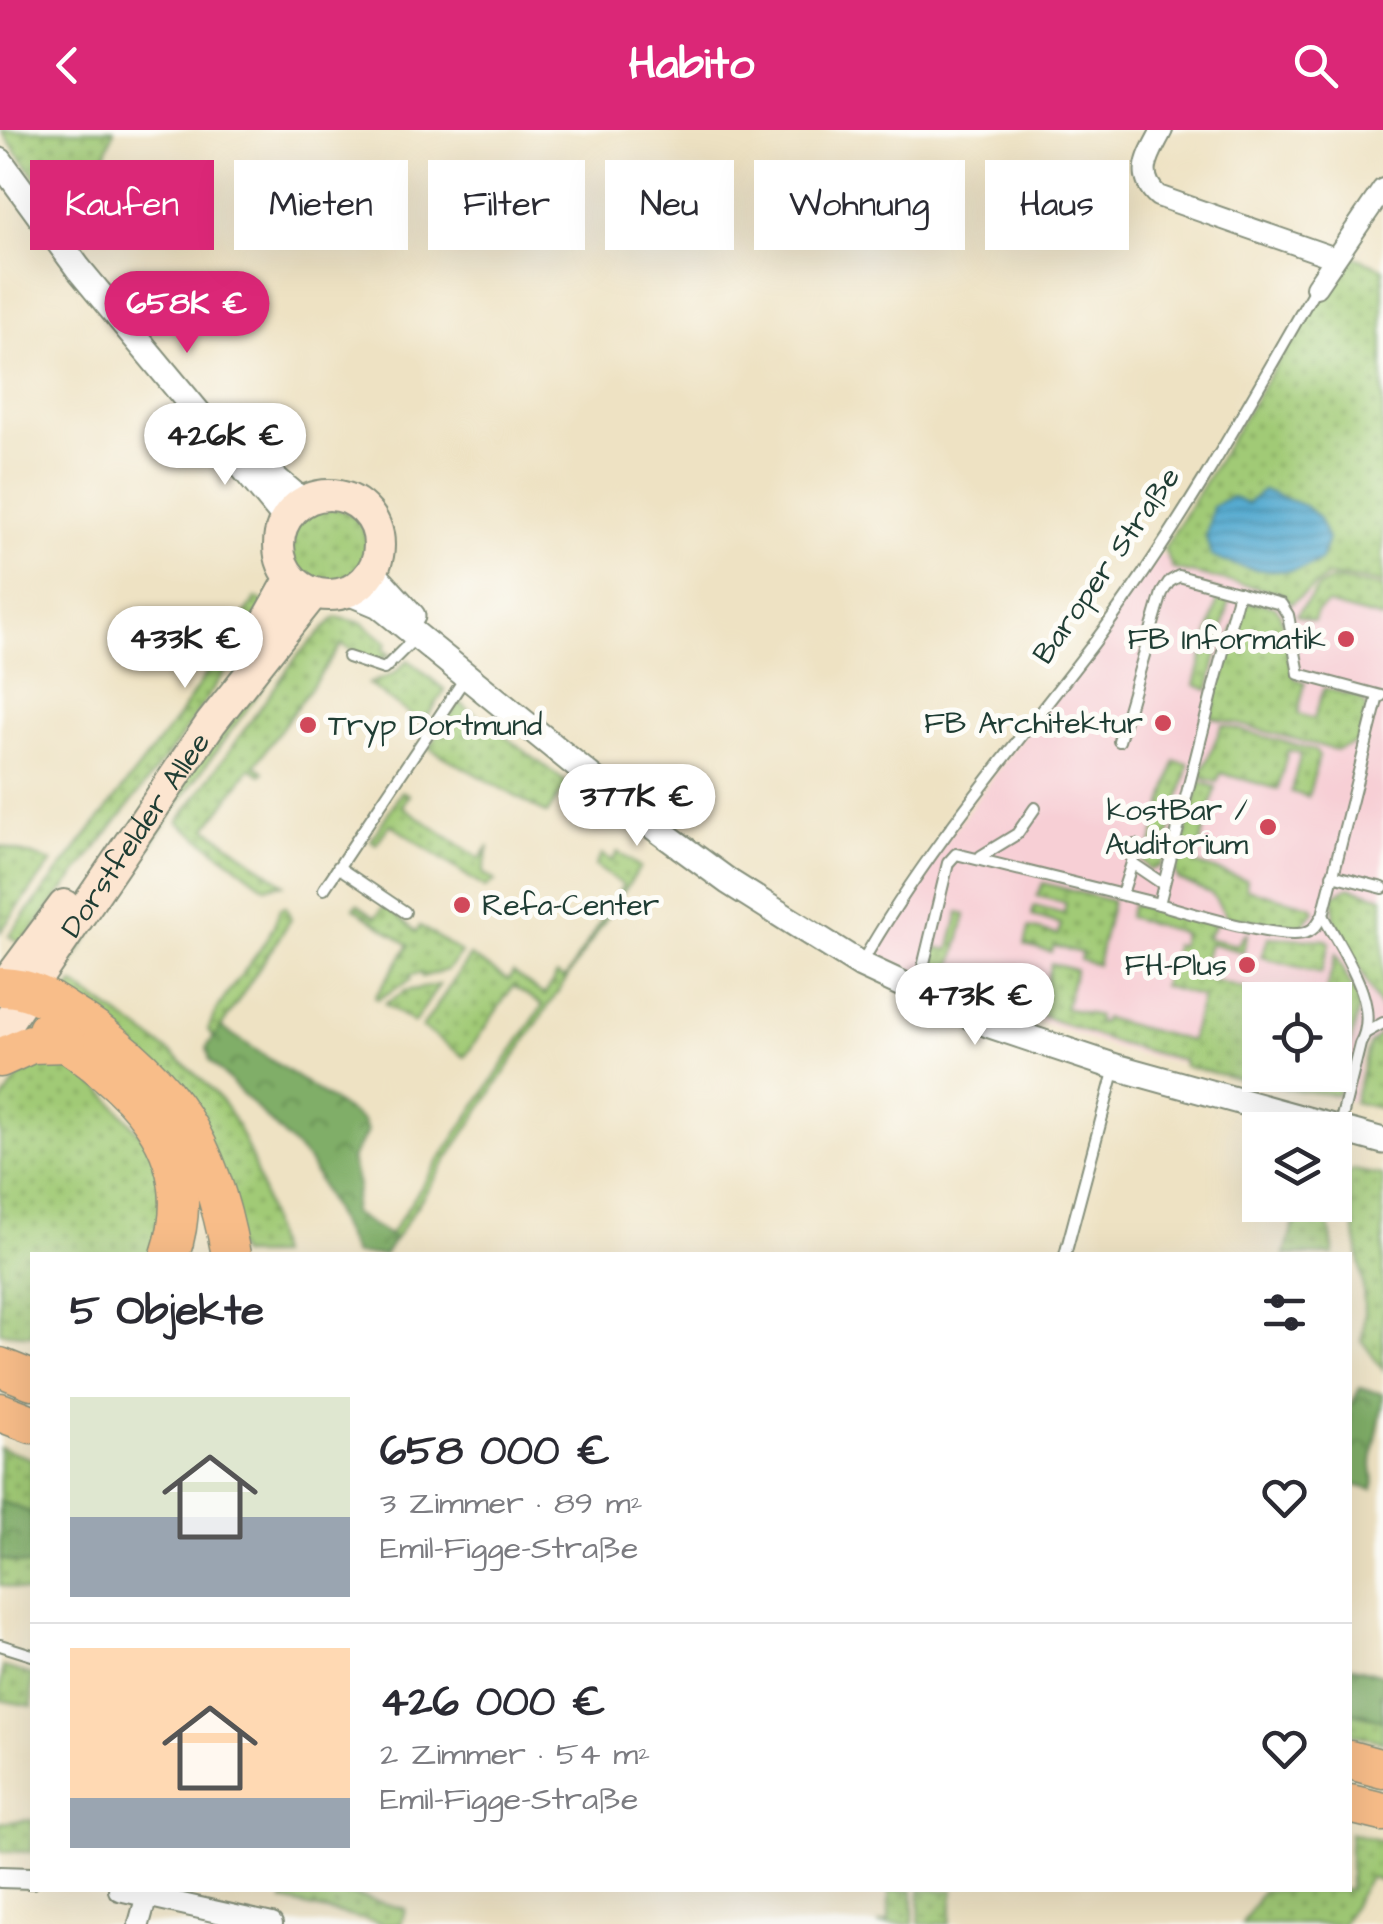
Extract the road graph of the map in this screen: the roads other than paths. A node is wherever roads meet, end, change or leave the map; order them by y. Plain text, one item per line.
1 (1162, 130) edge
2 (0, 161) edge
3 (1383, 188) edge
4 (1335, 258) junction
5 (1316, 287) joint
6 (295, 511) junction
7 (360, 582) junction
8 (302, 586) junction
9 (1239, 592) junction
10 (418, 636) junction
11 (348, 657) dead end
12 (464, 671) junction
13 (1381, 696) edge
14 (1119, 741) dead end
15 (1035, 808) dead end
16 (1135, 845) dead end
17 (332, 852) dead end
18 (980, 857) junction
19 (1132, 863) junction
20 (340, 864) junction
21 (1332, 875) junction
22 (1163, 884) junction
23 (324, 888) dead end
24 (1383, 888) edge
25 (1122, 894) junction
26 (1159, 904) junction
27 (406, 912) dead end
28 (1322, 914) junction
29 (861, 965) junction
30 (916, 994) junction
31 (10, 1002) edge
32 (1383, 1023) edge
33 (1367, 1032) junction
34 (68, 1043) junction
35 (0, 1058) edge
36 (1116, 1067) junction
37 (1275, 1112) edge
38 (1343, 1112) edge
39 (1352, 1133) edge
40 (1383, 1141) edge
41 (171, 1252) edge
42 (230, 1252) edge
43 (1066, 1252) edge
44 (30, 1350) edge
45 (0, 1352) edge
46 (0, 1367) edge
47 (30, 1379) edge
48 (0, 1412) edge
49 (30, 1423) edge
50 (0, 1645) edge
51 (30, 1654) edge
52 (1352, 1761) edge
53 (1383, 1769) edge
54 (1352, 1804) edge
55 (1383, 1812) edge
56 (0, 1876) edge
57 (30, 1878) edge
58 (128, 1892) edge
59 (147, 1896) junction
60 (183, 1897) edge
61 (139, 1924) edge
62 (272, 1924) edge

1 - 4 street
2 - 6 street
3 - 4 street, Baroper Straße
4 - 5 street, Baroper Straße
5 - 29 lane, Baroper Straße
6 - 7 main road
6 - 8 main road
7 - 8 main road
7 - 10 street
7 - 12 street
8 - 31 main road, Dorstfelder Allee
9 - 13 lane
9 - 14 lane
9 - 22 lane
10 - 11 lane
10 - 12 street
12 - 20 lane
12 - 29 street
13 - 21 lane
15 - 18 lane
16 - 19 lane
17 - 20 lane
18 - 25 lane
18 - 30 lane
19 - 22 lane
19 - 25 lane
20 - 23 lane
20 - 27 lane
21 - 24 lane
21 - 28 lane
22 - 26 lane
25 - 26 lane
26 - 28 lane
28 - 33 lane
29 - 30 street
30 - 36 street
31 - 34 highway
31 - 42 highway
32 - 33 lane
33 - 38 lane
34 - 35 highway
34 - 41 highway
36 - 37 street
36 - 43 lane
39 - 40 street
44 - 45 highway
46 - 47 highway
48 - 49 highway
50 - 51 lane
52 - 53 highway
54 - 55 highway
56 - 57 street
58 - 59 street
59 - 60 street
59 - 61 street
60 - 62 street

